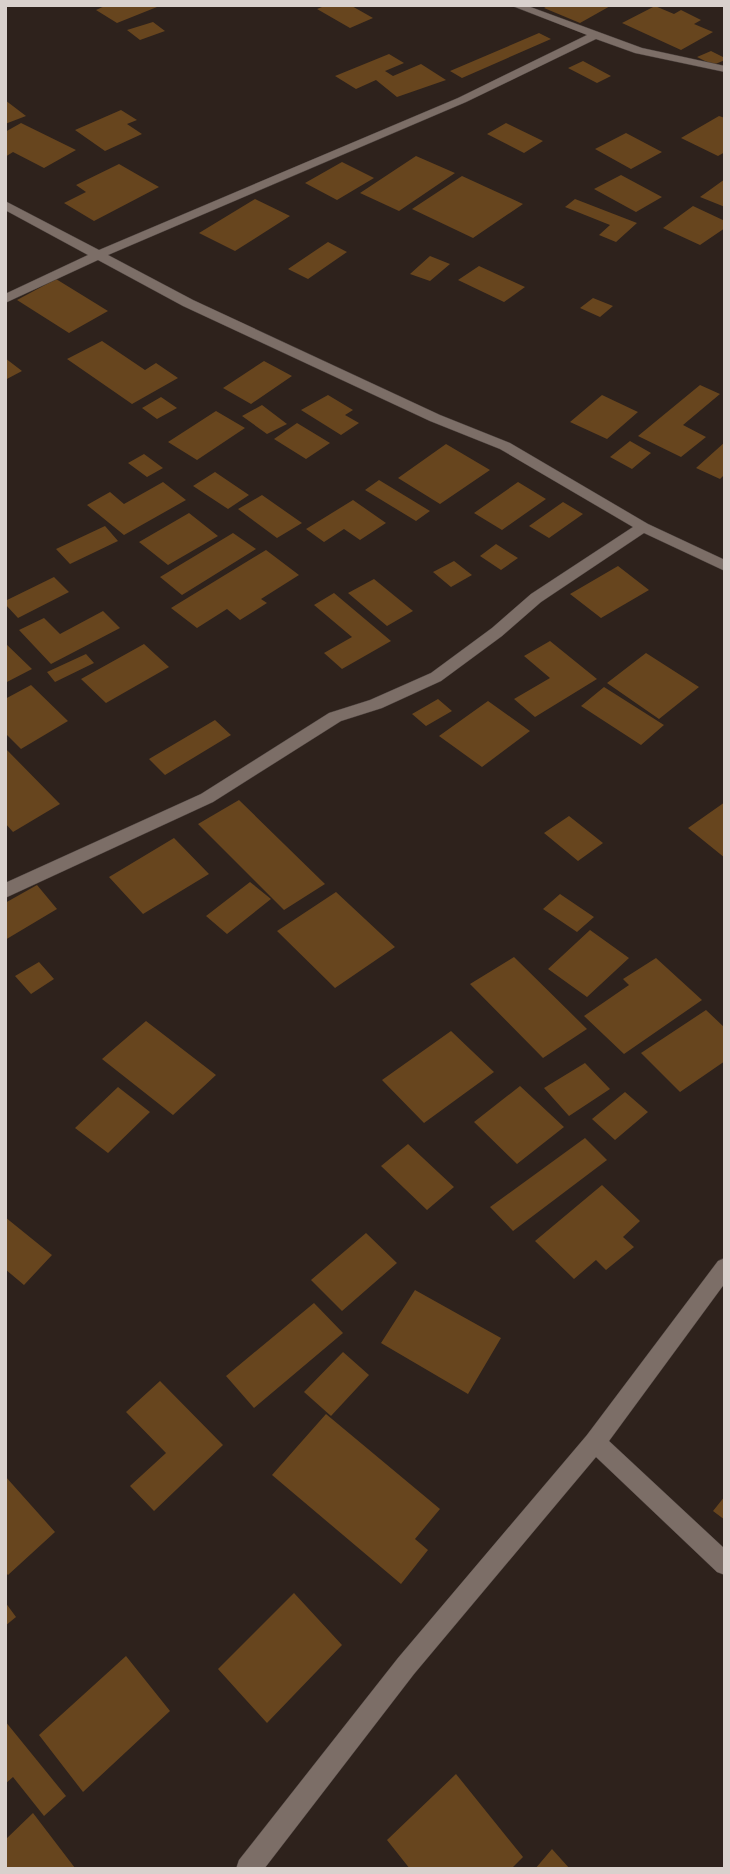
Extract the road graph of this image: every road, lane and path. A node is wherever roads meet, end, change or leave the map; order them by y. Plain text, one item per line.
1 (514, 5) edge
2 (594, 36) junction
3 (725, 69) edge
4 (5, 205) edge
5 (99, 255) junction
6 (5, 299) edge
7 (643, 527) junction
8 (725, 566) edge
9 (5, 891) edge
10 (725, 1267) edge
11 (596, 1442) junction
12 (725, 1564) edge
13 (248, 1869) edge

1 - 2 street
2 - 3 street
2 - 5 street
4 - 5 street
5 - 6 street
5 - 7 street
7 - 8 street
7 - 9 street
10 - 11 street
11 - 12 street
11 - 13 street

